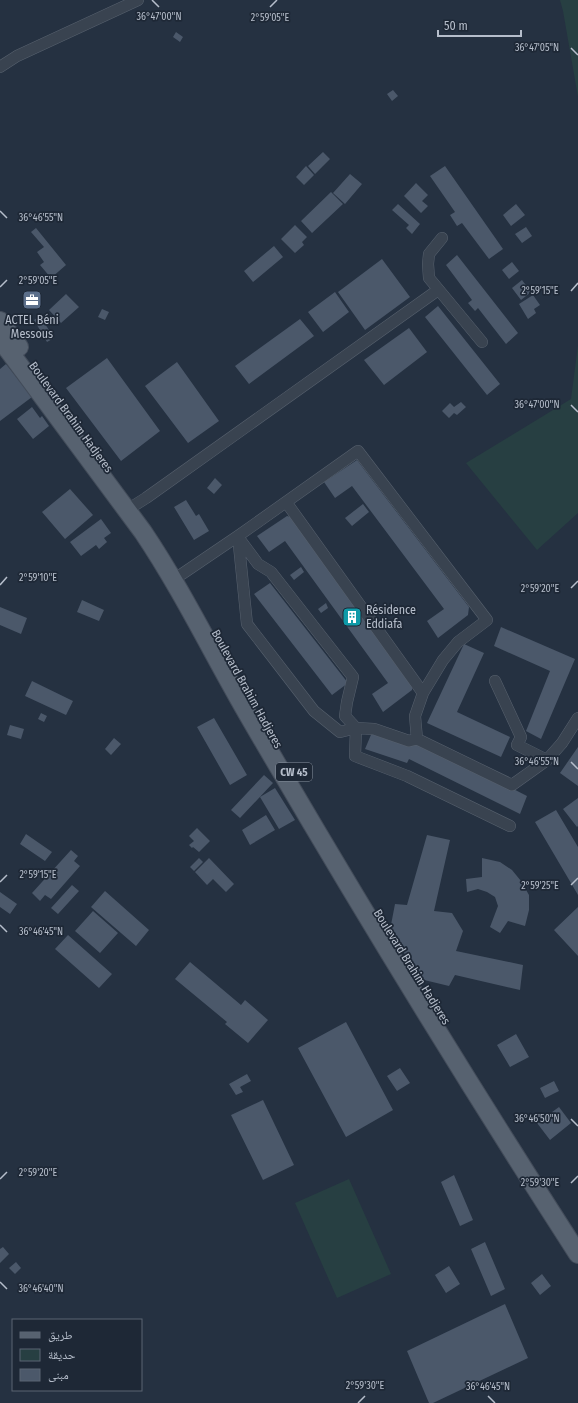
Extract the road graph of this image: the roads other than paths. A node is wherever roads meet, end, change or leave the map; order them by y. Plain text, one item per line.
1 (138, 0) edge
2 (0, 67) edge
3 (442, 238) dead end
4 (438, 290) junction
5 (0, 321) edge
6 (0, 339) edge
7 (482, 342) dead end
8 (286, 502) junction
9 (131, 507) junction
10 (238, 536) junction
11 (182, 574) junction
12 (495, 681) dead end
13 (423, 693) junction
14 (578, 718) edge
15 (356, 728) junction
16 (417, 739) junction
17 (547, 760) junction
18 (510, 826) dead end
19 (578, 1231) edge
20 (578, 1252) edge

1 - 2 street
3 - 4 street
4 - 7 street
4 - 9 street
5 - 9 main road, Boulevard Brahim Hadjeres / CW 45
6 - 9 main road
8 - 10 street
8 - 13 street
8 - 13 street
9 - 11 main road, Boulevard Brahim Hadjeres / CW 45
9 - 20 main road
10 - 11 street
10 - 15 street
10 - 15 street
11 - 19 main road, Boulevard Brahim Hadjeres / CW 45
12 - 17 street
13 - 16 street
14 - 17 street
15 - 16 street
15 - 18 street
16 - 17 street

